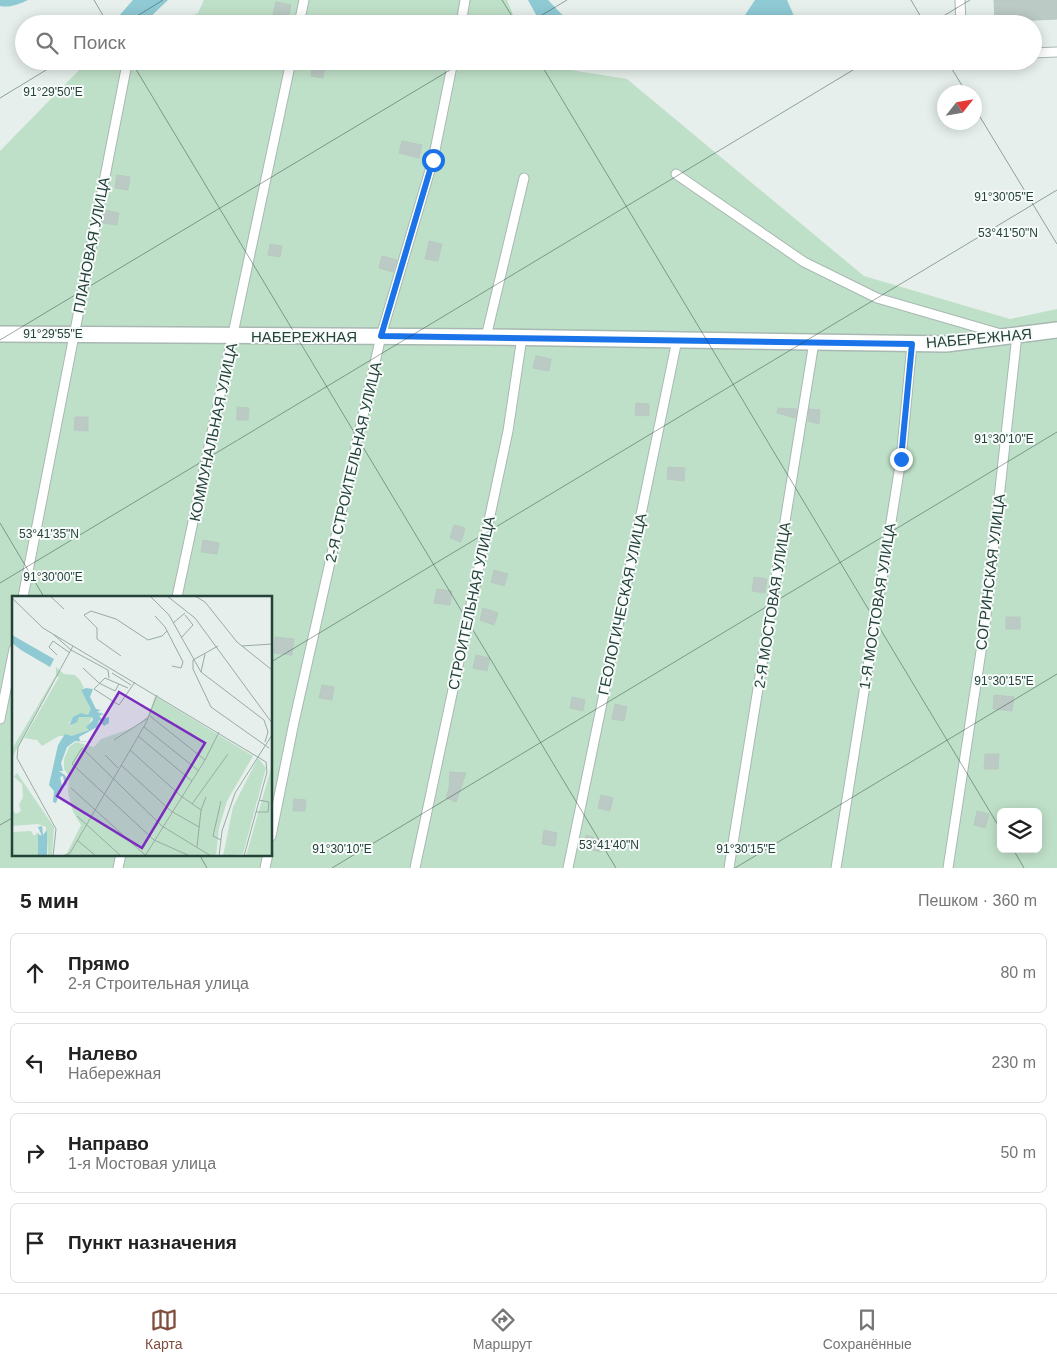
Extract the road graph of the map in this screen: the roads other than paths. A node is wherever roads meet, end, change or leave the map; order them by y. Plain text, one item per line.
1 (304, 0) edge
2 (465, 0) edge
3 (960, 0) edge
4 (301, 15) edge
5 (462, 15) edge
6 (961, 15) edge
7 (1057, 52) edge
8 (1042, 53) edge
9 (126, 70) edge
10 (289, 70) edge
11 (451, 70) edge
12 (676, 174) dead end
13 (524, 178) dead end
14 (1057, 330) edge
15 (0, 334) edge
16 (74, 334) junction
17 (234, 336) junction
18 (381, 336) junction
19 (1012, 336) junction
20 (486, 337) junction
21 (522, 337) junction
22 (677, 340) junction
23 (814, 342) junction
24 (912, 344) junction
25 (24, 596) edge
26 (178, 596) edge
27 (12, 659) edge
28 (0, 718) edge
29 (272, 831) edge
30 (415, 868) edge
31 (568, 868) edge
32 (729, 868) edge
33 (836, 868) edge
34 (948, 868) edge

1 - 4 lane
2 - 5 lane
3 - 6 lane
7 - 8 lane
9 - 16 lane, ПЛАНОВАЯ УЛИЦА
10 - 17 lane, КОММУНАЛЬНАЯ УЛИЦА
11 - 18 lane, 2-Я СТРОИТЕЛЬНАЯ УЛИЦА
12 - 19 lane
13 - 20 lane
14 - 19 street, НАБЕРЕЖНАЯ
15 - 16 street, НАБЕРЕЖНАЯ
16 - 17 street, НАБЕРЕЖНАЯ
16 - 25 lane, ПЛАНОВАЯ УЛИЦА
17 - 18 street, НАБЕРЕЖНАЯ
17 - 26 lane, КОММУНАЛЬНАЯ УЛИЦА
18 - 20 street, НАБЕРЕЖНАЯ
18 - 29 lane, 2-Я СТРОИТЕЛЬНАЯ УЛИЦА
19 - 24 street, НАБЕРЕЖНАЯ
19 - 34 lane, СОГРИНСКАЯ УЛИЦА
20 - 21 street, НАБЕРЕЖНАЯ
21 - 22 street, НАБЕРЕЖНАЯ
21 - 30 lane, СТРОИТЕЛЬНАЯ УЛИЦА
22 - 23 street, НАБЕРЕЖНАЯ
22 - 31 lane, ГЕОЛОГИЧЕСКАЯ УЛИЦА
23 - 24 street, НАБЕРЕЖНАЯ
23 - 32 lane, 2-Я МОСТОВАЯ УЛИЦА
24 - 33 lane, 1-Я МОСТОВАЯ УЛИЦА
27 - 28 lane

